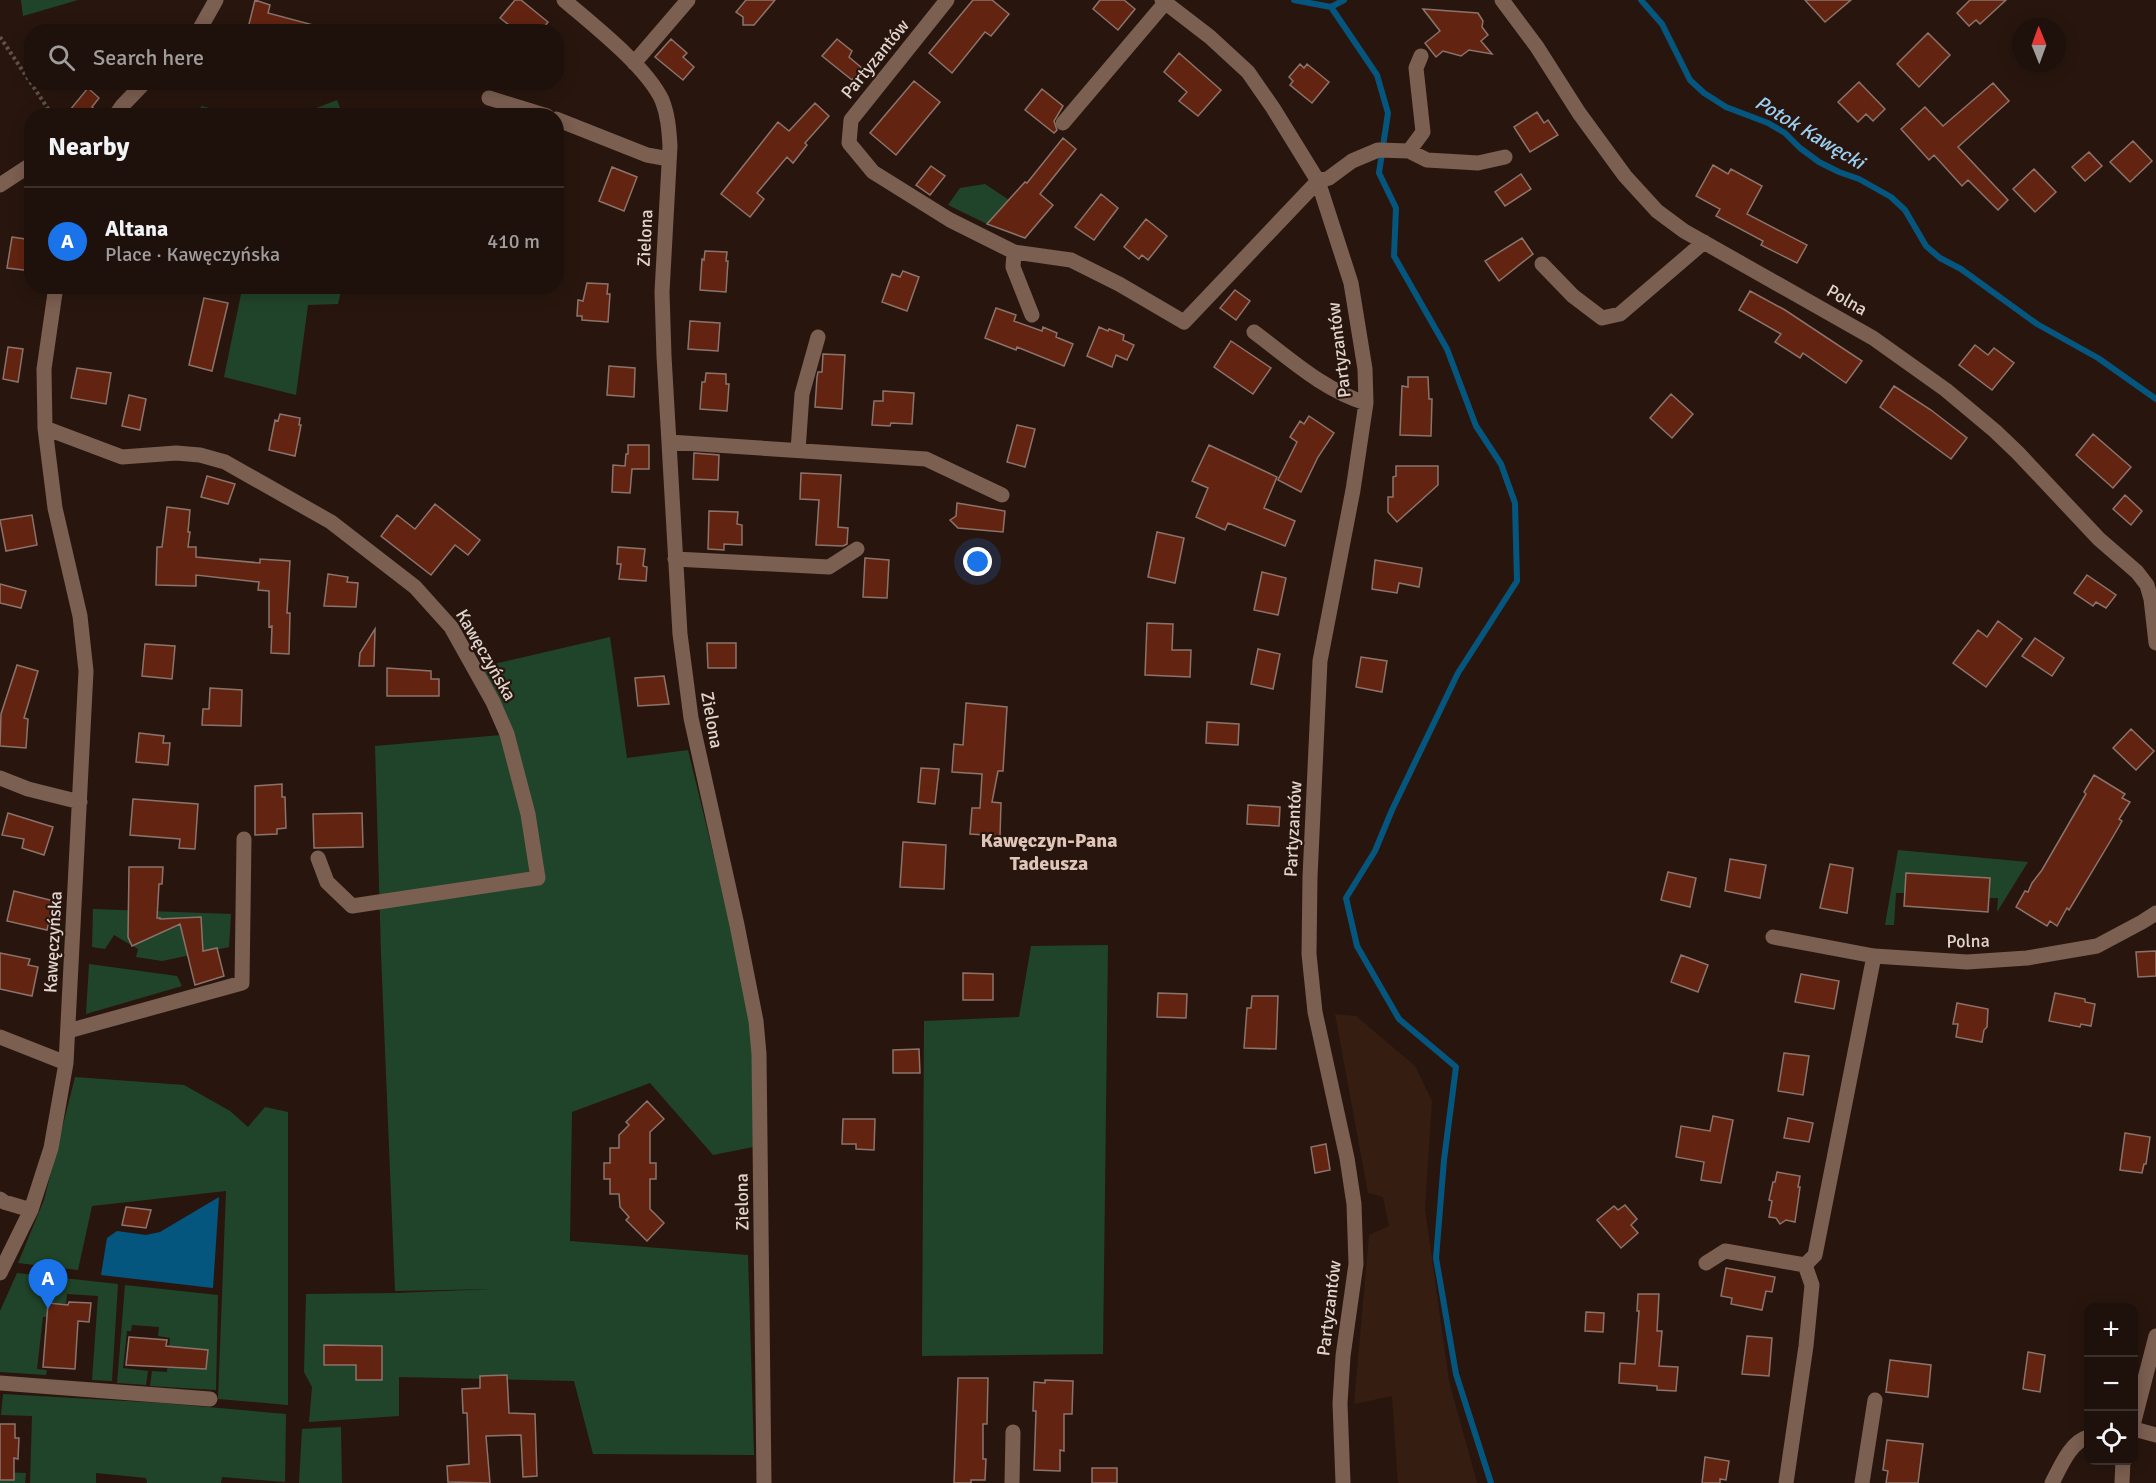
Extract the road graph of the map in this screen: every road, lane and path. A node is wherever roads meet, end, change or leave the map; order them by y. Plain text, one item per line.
1 (216, 0) edge
2 (564, 0) edge
3 (688, 0) edge
4 (947, 0) edge
5 (1502, 0) edge
6 (1163, 1) edge
7 (202, 24) edge
8 (0, 37) edge
9 (1421, 56) dead end
10 (634, 63) junction
11 (24, 73) edge
12 (36, 90) edge
13 (137, 90) edge
14 (489, 98) dead end
15 (48, 108) edge
16 (121, 108) edge
17 (521, 108) edge
18 (564, 121) edge
19 (1063, 123) dead end
20 (1402, 151) junction
21 (1505, 157) dead end
22 (669, 159) junction
23 (24, 169) edge
24 (1318, 181) junction
25 (0, 185) edge
26 (1704, 242) junction
27 (1014, 252) junction
28 (1542, 264) dead end
29 (55, 294) edge
30 (1032, 315) dead end
31 (1254, 332) dead end
32 (818, 337) dead end
33 (1365, 403) junction
34 (45, 428) junction
35 (669, 442) junction
36 (798, 450) junction
37 (1002, 495) dead end
38 (857, 549) dead end
39 (675, 559) junction
40 (2156, 643) edge
41 (0, 778) edge
42 (80, 802) junction
43 (244, 839) dead end
44 (318, 858) dead end
45 (2156, 913) edge
46 (1773, 937) dead end
47 (1874, 956) junction
48 (68, 1031) junction
49 (0, 1037) edge
50 (66, 1063) junction
51 (0, 1199) edge
52 (31, 1210) junction
53 (1706, 1263) dead end
54 (1805, 1265) junction
55 (0, 1273) edge
56 (2156, 1336) edge
57 (0, 1383) edge
58 (210, 1399) dead end
59 (1875, 1400) dead end
60 (2136, 1411) edge
61 (2138, 1431) edge
62 (1013, 1432) dead end
63 (2156, 1435) edge
64 (2084, 1438) edge
65 (2123, 1465) edge
66 (764, 1483) edge
67 (1012, 1483) edge
68 (1343, 1483) edge
69 (1786, 1483) edge
70 (1862, 1483) edge
71 (2052, 1483) edge
72 (2122, 1483) edge

1 - 7 street
2 - 10 street, Zielona
3 - 10 street
4 - 27 street, Partyzantów
5 - 26 street, Polna
6 - 19 street
6 - 24 street, Partyzantów
8 - 11 path
9 - 20 street
10 - 22 street, Zielona
12 - 15 path
13 - 16 street
14 - 17 street
18 - 22 street
20 - 21 street
20 - 24 street
22 - 35 street, Zielona
23 - 25 street
24 - 27 street, Partyzantów
24 - 33 street, Partyzantów
26 - 28 street
26 - 40 street, Polna
27 - 30 street
29 - 34 street, Kawęczyńska
31 - 33 street
32 - 36 street
33 - 68 street, Partyzantów
34 - 42 street, Kawęczyńska
34 - 44 street, Kawęczyńska
35 - 36 street
35 - 39 street, Zielona
36 - 37 street
38 - 39 street
39 - 66 street, Zielona
41 - 42 street
42 - 48 street, Kawęczyńska
43 - 48 street
45 - 47 street, Polna
46 - 47 street, Polna
47 - 54 street
48 - 50 street, Kawęczyńska
49 - 50 street
50 - 52 street, Kawęczyńska
51 - 52 street
52 - 55 street, Kawęczyńska
53 - 54 street
54 - 69 street
56 - 60 street
57 - 58 street
59 - 70 street
61 - 63 street
62 - 67 street
64 - 71 street
65 - 72 street

